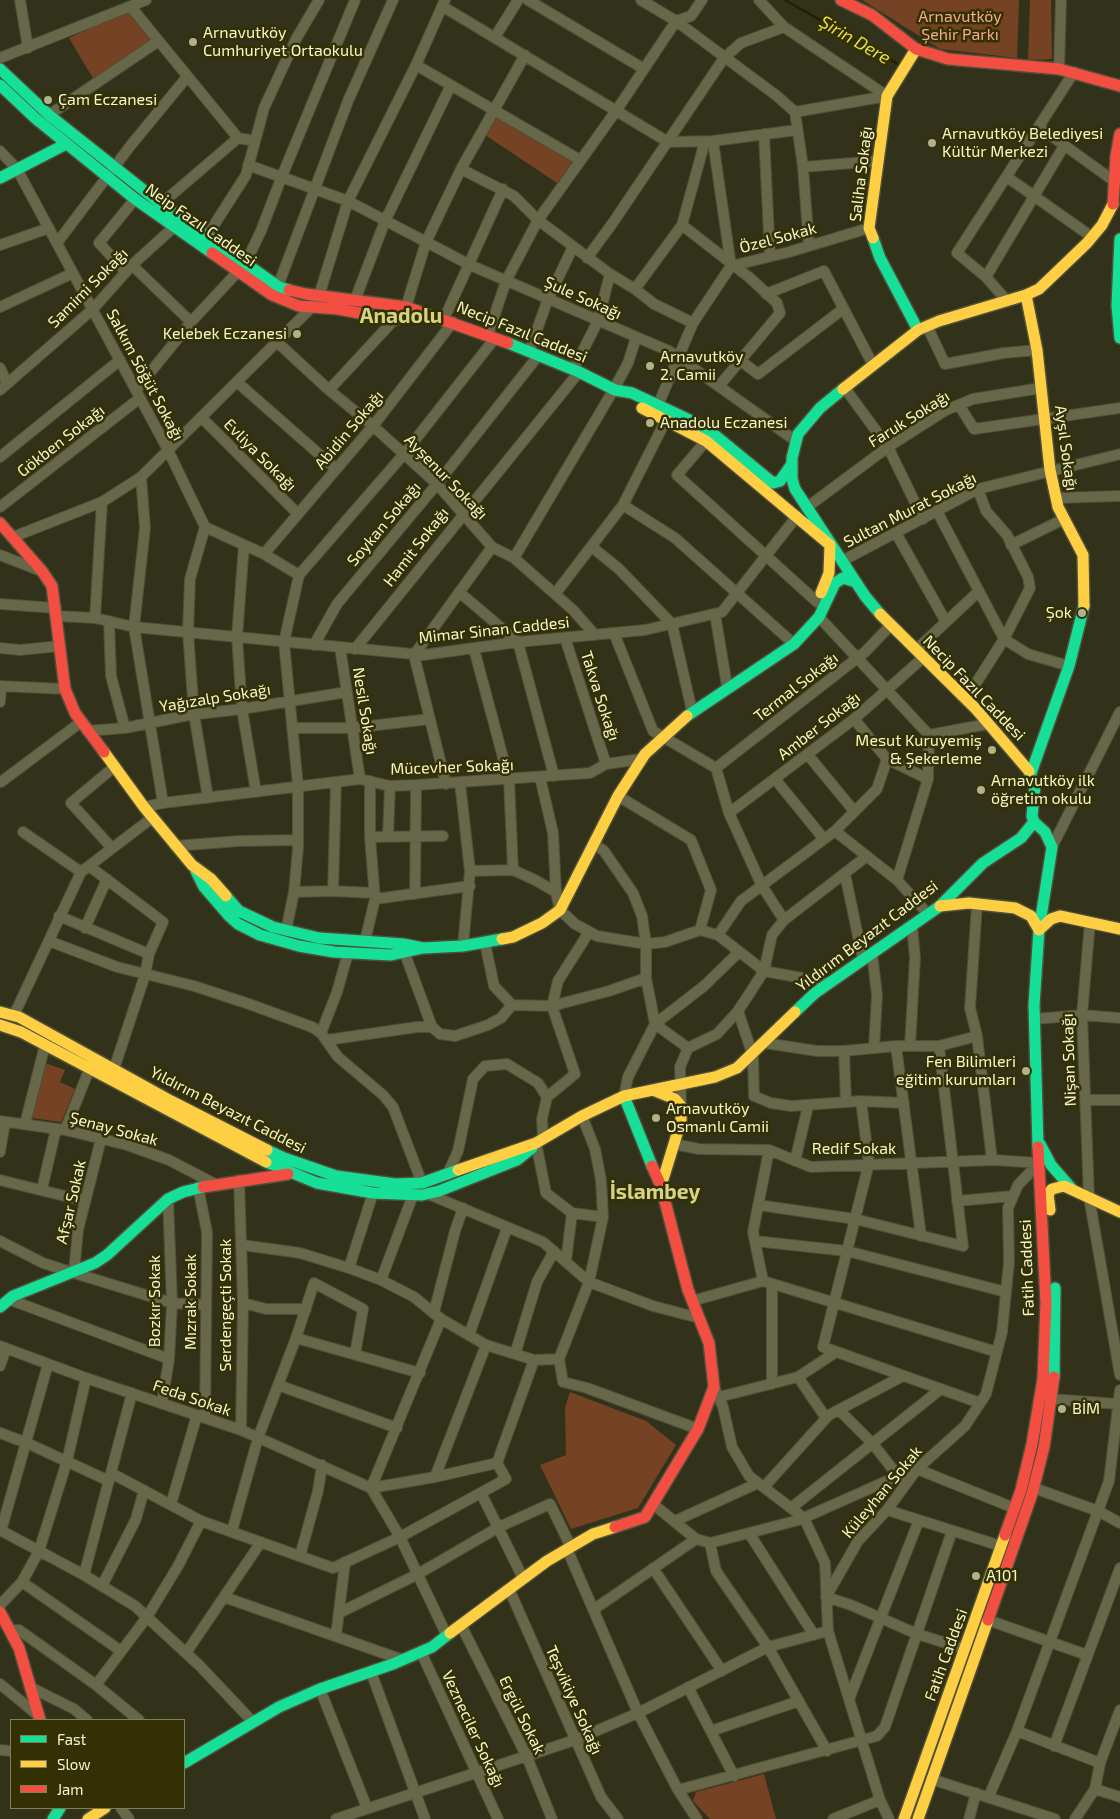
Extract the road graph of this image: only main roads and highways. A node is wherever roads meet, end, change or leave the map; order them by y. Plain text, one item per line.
1 (841, 0) edge
2 (916, 49) junction
3 (0, 69) edge
4 (0, 85) edge
5 (1120, 86) edge
6 (1120, 134) edge
7 (66, 144) junction
8 (111, 172) junction
9 (0, 178) edge
10 (1120, 239) edge
11 (1089, 240) junction
12 (1118, 257) junction
13 (242, 268) junction
14 (1119, 276) edge
15 (1026, 294) junction
16 (410, 309) junction
17 (922, 328) junction
18 (1120, 338) edge
19 (614, 390) junction
20 (792, 464) junction
21 (0, 524) edge
22 (830, 545) junction
23 (842, 561) junction
24 (856, 582) junction
25 (835, 583) junction
26 (794, 644) junction
27 (1032, 773) junction
28 (1034, 822) junction
29 (192, 865) junction
30 (962, 882) junction
31 (973, 903) junction
32 (940, 906) junction
33 (1120, 929) edge
34 (1039, 930) junction
35 (423, 948) junction
36 (0, 1012) edge
37 (0, 1025) edge
38 (653, 1091) junction
39 (624, 1096) junction
40 (1038, 1140) junction
41 (539, 1141) junction
42 (1039, 1163) junction
43 (289, 1174) junction
44 (661, 1186) junction
45 (1072, 1190) junction
46 (1048, 1194) junction
47 (1120, 1212) edge
48 (4, 1303) edge
49 (0, 1612) edge
50 (40, 1719) edge
51 (185, 1760) edge
52 (103, 1809) edge
53 (88, 1819) edge
54 (904, 1819) edge
55 (918, 1819) edge

1 - 2 main road
2 - 5 main road
2 - 17 main road, Saliha Sokağı
3 - 8 main road
4 - 7 main road, Neip Fazıl Caddesi
6 - 11 main road
7 - 8 main road, Neip Fazıl Caddesi
7 - 9 main road
8 - 13 main road
8 - 13 main road, Neip Fazıl Caddesi
10 - 12 main road
11 - 12 main road
11 - 15 main road
12 - 14 main road
13 - 16 main road, Necip Fazıl Caddesi
13 - 16 main road, Neip Fazıl Caddesi
14 - 18 main road
15 - 17 main road
15 - 27 main road, Ayşıl Sokağı
16 - 19 main road, Necip Fazıl Caddesi
17 - 20 main road
19 - 20 main road, Necip Fazıl Caddesi
19 - 22 main road, Necip Fazıl Caddesi
20 - 22 main road
21 - 29 main road
22 - 23 main road, Necip Fazıl Caddesi
22 - 26 main road
23 - 24 main road, Necip Fazıl Caddesi
23 - 25 main road
24 - 25 main road
24 - 27 main road, Necip Fazıl Caddesi
25 - 26 main road
26 - 35 main road
27 - 28 main road
28 - 30 main road, Yıldırım Beyazıt Caddesi
28 - 34 main road, Fatih Caddesi
29 - 35 main road
29 - 35 main road
30 - 31 main road
30 - 32 main road, Yıldırım Beyazıt Caddesi
31 - 32 main road
31 - 34 main road
32 - 38 main road, Yıldırım Beyazıt Caddesi
33 - 34 main road
34 - 40 main road, Fatih Caddesi
36 - 41 main road, Yıldırım Beyazıt Caddesi
37 - 43 main road
38 - 39 main road, Yıldırım Beyazıt Caddesi
38 - 44 main road
39 - 41 main road, Yıldırım Beyazıt Caddesi
39 - 44 main road
40 - 42 main road, Fatih Caddesi
40 - 45 main road
41 - 43 main road
42 - 46 main road
42 - 54 main road, Fatih Caddesi
43 - 48 main road
44 - 51 main road
45 - 46 main road
45 - 47 main road
46 - 55 main road
49 - 50 main road
52 - 53 main road

